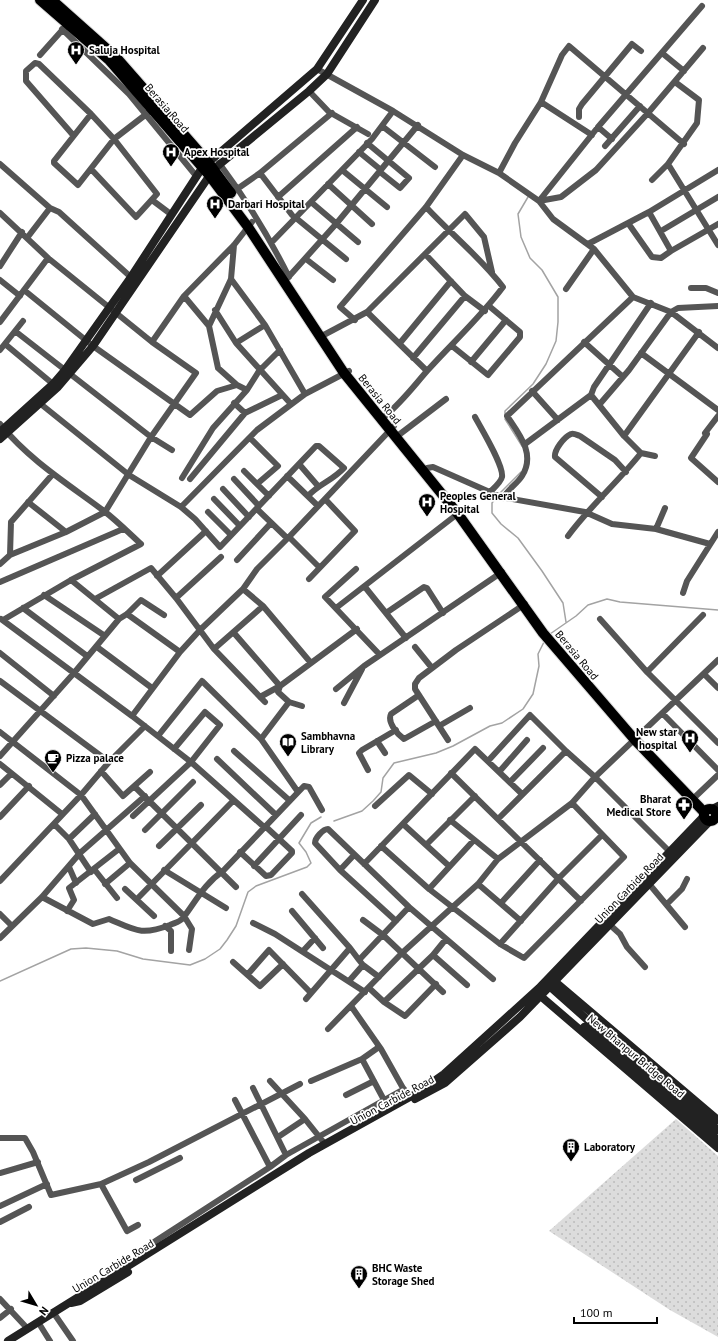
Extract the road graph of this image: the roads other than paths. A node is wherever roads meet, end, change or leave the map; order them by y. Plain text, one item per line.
1 (40, 0) edge
2 (52, 0) edge
3 (364, 0) edge
4 (375, 0) edge
5 (702, 6) dead end
6 (67, 24) junction
7 (703, 48) dead end
8 (641, 51) dead end
9 (662, 53) junction
10 (40, 55) dead end
11 (317, 69) junction
12 (684, 71) junction
13 (327, 74) junction
14 (604, 78) junction
15 (675, 82) junction
16 (309, 91) junction
17 (626, 95) junction
18 (541, 102) junction
19 (640, 106) junction
20 (393, 111) junction
21 (149, 112) junction
22 (332, 113) junction
23 (648, 113) junction
24 (91, 114) junction
25 (580, 117) dead end
26 (418, 125) junction
27 (382, 126) junction
28 (598, 127) junction
29 (357, 128) junction
30 (368, 134) dead end
31 (73, 135) junction
32 (592, 135) junction
33 (612, 139) junction
34 (114, 140) junction
35 (367, 143) junction
36 (403, 143) junction
37 (684, 144) junction
38 (605, 146) dead end
39 (359, 152) junction
40 (464, 155) junction
41 (388, 161) junction
42 (0, 164) edge
43 (668, 164) junction
44 (91, 168) junction
45 (436, 168) dead end
46 (208, 169) junction
47 (342, 170) junction
48 (718, 170) edge
49 (380, 171) junction
50 (260, 173) junction
51 (499, 173) junction
52 (652, 180) dead end
53 (328, 184) junction
54 (366, 189) junction
55 (685, 190) junction
56 (231, 193) junction
57 (278, 197) junction
58 (718, 197) edge
59 (152, 200) junction
60 (539, 200) junction
61 (311, 202) junction
62 (353, 205) junction
63 (387, 207) dead end
64 (426, 207) junction
65 (50, 208) junction
66 (697, 210) junction
67 (649, 212) junction
68 (0, 213) edge
69 (172, 215) junction
70 (294, 217) junction
71 (628, 223) junction
72 (336, 224) junction
73 (372, 224) dead end
74 (718, 224) edge
75 (250, 225) junction
76 (709, 230) junction
77 (448, 231) junction
78 (661, 231) junction
79 (22, 232) junction
80 (27, 238) junction
81 (160, 241) junction
82 (322, 241) junction
83 (272, 242) junction
84 (358, 242) dead end
85 (588, 244) junction
86 (234, 245) junction
87 (718, 245) edge
88 (594, 249) junction
89 (671, 251) junction
90 (424, 254) junction
91 (48, 258) junction
92 (306, 259) junction
93 (346, 259) dead end
94 (0, 266) edge
95 (492, 272) junction
96 (131, 277) junction
97 (231, 279) junction
98 (287, 279) junction
99 (0, 280) edge
100 (333, 280) dead end
101 (451, 281) junction
102 (137, 283) junction
103 (691, 288) dead end
104 (566, 289) dead end
105 (22, 293) junction
106 (718, 293) edge
107 (184, 296) junction
108 (465, 296) junction
109 (633, 297) junction
110 (651, 303) junction
111 (718, 306) edge
112 (109, 307) junction
113 (487, 308) junction
114 (215, 310) junction
115 (367, 312) junction
116 (671, 312) junction
117 (116, 313) junction
118 (355, 320) junction
119 (506, 320) junction
120 (0, 322) edge
121 (23, 322) dead end
122 (265, 325) junction
123 (209, 326) junction
124 (15, 331) junction
125 (699, 332) junction
126 (322, 336) junction
127 (152, 342) junction
128 (584, 342) junction
129 (236, 343) junction
130 (400, 343) junction
131 (5, 344) junction
132 (89, 344) junction
133 (452, 346) junction
134 (718, 348) edge
135 (0, 350) edge
136 (280, 350) junction
137 (641, 353) junction
138 (414, 358) junction
139 (471, 362) junction
140 (609, 366) junction
141 (259, 371) junction
142 (427, 371) junction
143 (68, 372) junction
144 (346, 372) junction
145 (670, 373) junction
146 (623, 377) junction
147 (53, 384) junction
148 (237, 385) junction
149 (247, 390) junction
150 (532, 391) junction
151 (305, 394) junction
152 (282, 395) junction
153 (591, 395) junction
154 (446, 399) dead end
155 (39, 402) junction
156 (234, 403) junction
157 (291, 404) junction
158 (174, 405) junction
159 (599, 405) junction
160 (718, 410) edge
161 (245, 413) junction
162 (385, 416) junction
163 (718, 416) edge
164 (475, 417) dead end
165 (558, 420) junction
166 (3, 430) edge
167 (394, 430) junction
168 (624, 436) junction
169 (151, 437) junction
170 (250, 438) junction
171 (0, 439) edge
172 (525, 444) junction
173 (172, 450) dead end
174 (641, 453) junction
175 (655, 456) dead end
176 (299, 464) junction
177 (427, 468) junction
178 (244, 471) dead end
179 (346, 471) junction
180 (626, 472) junction
181 (52, 475) junction
182 (129, 475) junction
183 (287, 476) junction
184 (182, 478) dead end
185 (190, 479) dead end
186 (234, 479) dead end
187 (718, 482) edge
188 (257, 484) junction
189 (318, 486) junction
190 (223, 489) dead end
191 (492, 493) junction
192 (269, 496) junction
193 (308, 496) junction
194 (602, 497) junction
195 (502, 498) junction
196 (214, 499) dead end
197 (325, 499) junction
198 (28, 502) junction
199 (318, 506) junction
200 (181, 507) junction
201 (258, 507) junction
202 (665, 508) dead end
203 (105, 512) junction
204 (208, 512) dead end
205 (460, 512) junction
206 (585, 512) junction
207 (249, 517) junction
208 (271, 523) junction
209 (240, 526) junction
210 (123, 529) junction
211 (656, 529) junction
212 (206, 531) junction
213 (66, 532) junction
214 (718, 532) edge
215 (231, 536) junction
216 (568, 536) dead end
217 (288, 538) junction
218 (710, 544) junction
219 (10, 555) junction
220 (221, 557) dead end
221 (237, 560) dead end
222 (0, 564) edge
223 (319, 568) junction
224 (356, 569) dead end
225 (501, 572) junction
226 (157, 576) junction
227 (309, 579) dead end
228 (71, 580) junction
229 (0, 582) edge
230 (365, 587) junction
231 (243, 589) junction
232 (683, 593) dead end
233 (44, 596) junction
234 (176, 598) junction
235 (95, 599) junction
236 (525, 605) junction
237 (264, 606) junction
238 (23, 608) junction
239 (336, 608) junction
240 (386, 613) junction
241 (444, 613) junction
242 (127, 614) junction
243 (164, 615) dead end
244 (703, 615) dead end
245 (2, 619) edge
246 (119, 619) junction
247 (600, 619) dead end
248 (357, 629) junction
249 (200, 630) junction
250 (234, 632) junction
251 (105, 636) junction
252 (406, 638) junction
253 (96, 647) junction
254 (415, 647) dead end
255 (214, 649) junction
256 (180, 652) junction
257 (0, 653) edge
258 (380, 655) junction
259 (87, 656) junction
260 (718, 660) edge
261 (311, 663) junction
262 (364, 666) junction
263 (432, 668) junction
264 (647, 672) junction
265 (74, 673) junction
266 (704, 674) junction
267 (0, 681) edge
268 (280, 686) junction
269 (152, 688) junction
270 (718, 688) edge
271 (336, 689) dead end
272 (419, 695) junction
273 (54, 696) junction
274 (676, 701) junction
275 (289, 702) junction
276 (344, 703) dead end
277 (302, 706) dead end
278 (470, 708) dead end
279 (40, 711) junction
280 (663, 714) junction
281 (132, 716) junction
282 (437, 724) junction
283 (145, 726) junction
284 (396, 730) junction
285 (0, 732) edge
286 (158, 736) junction
287 (637, 738) junction
288 (261, 739) junction
289 (448, 740) dead end
290 (527, 740) dead end
291 (13, 741) junction
292 (377, 741) junction
293 (718, 743) edge
294 (543, 748) dead end
295 (174, 749) junction
296 (234, 751) dead end
297 (566, 751) junction
298 (385, 753) dead end
299 (0, 756) edge
300 (217, 759) dead end
301 (109, 762) junction
302 (191, 762) junction
303 (488, 762) junction
304 (0, 764) edge
305 (368, 770) dead end
306 (718, 770) edge
307 (102, 771) junction
308 (150, 772) dead end
309 (499, 772) junction
310 (451, 773) junction
311 (11, 774) junction
312 (718, 775) edge
313 (595, 777) junction
314 (192, 782) dead end
315 (510, 782) junction
316 (0, 785) edge
317 (29, 786) junction
318 (135, 787) junction
319 (298, 792) junction
320 (432, 794) junction
321 (522, 794) junction
322 (81, 795) junction
323 (475, 796) junction
324 (696, 796) junction
325 (147, 798) junction
326 (289, 800) junction
327 (233, 801) junction
328 (572, 803) junction
329 (201, 806) dead end
330 (375, 806) dead end
331 (322, 810) dead end
332 (162, 813) junction
333 (62, 814) junction
334 (95, 814) junction
335 (712, 814) edge
336 (276, 815) junction
337 (300, 815) dead end
338 (133, 816) dead end
339 (0, 817) edge
340 (450, 820) junction
341 (498, 820) junction
342 (54, 824) junction
343 (403, 824) junction
344 (265, 826) junction
345 (178, 829) junction
346 (107, 830) junction
347 (144, 830) dead end
348 (602, 835) junction
349 (69, 839) junction
350 (279, 839) junction
351 (474, 840) junction
352 (522, 842) junction
353 (193, 843) junction
354 (426, 845) junction
355 (159, 846) dead end
356 (381, 846) junction
357 (119, 849) junction
358 (669, 851) junction
359 (240, 852) junction
360 (80, 853) junction
361 (354, 855) junction
362 (498, 859) junction
363 (540, 860) junction
364 (130, 863) junction
365 (364, 864) junction
366 (254, 866) junction
367 (449, 866) junction
368 (69, 868) junction
369 (92, 870) junction
370 (164, 870) junction
371 (340, 870) junction
372 (222, 871) junction
373 (558, 879) junction
374 (687, 879) dead end
375 (0, 881) edge
376 (76, 883) junction
377 (105, 884) junction
378 (150, 884) junction
379 (478, 884) junction
380 (650, 885) junction
381 (236, 886) dead end
382 (124, 889) dead end
383 (429, 889) junction
384 (199, 893) junction
385 (302, 894) dead end
386 (42, 897) junction
387 (117, 898) dead end
388 (136, 899) junction
389 (581, 902) junction
390 (501, 903) junction
391 (667, 904) junction
392 (409, 907) junction
393 (226, 908) dead end
394 (452, 908) junction
395 (67, 911) junction
396 (292, 911) dead end
397 (0, 914) edge
398 (154, 916) dead end
399 (184, 916) junction
400 (363, 920) dead end
401 (396, 921) junction
402 (521, 921) junction
403 (253, 923) dead end
404 (610, 924) junction
405 (12, 926) junction
406 (165, 926) junction
407 (432, 926) junction
408 (685, 928) dead end
409 (383, 935) junction
410 (0, 938) edge
411 (315, 938) junction
412 (446, 939) junction
413 (500, 944) junction
414 (323, 948) dead end
415 (350, 948) junction
416 (189, 950) dead end
417 (171, 951) dead end
418 (303, 951) junction
419 (402, 953) junction
420 (433, 955) junction
421 (233, 962) dead end
422 (361, 963) junction
423 (283, 964) junction
424 (645, 967) dead end
425 (419, 968) junction
426 (332, 970) junction
427 (248, 974) junction
428 (379, 977) junction
429 (493, 979) dead end
430 (349, 981) junction
431 (550, 982) junction
432 (436, 984) junction
433 (466, 985) dead end
434 (367, 990) junction
435 (443, 992) dead end
436 (540, 992) junction
437 (311, 993) junction
438 (306, 999) dead end
439 (384, 1002) junction
440 (351, 1006) junction
441 (328, 1028) dead end
442 (379, 1047) junction
443 (362, 1059) junction
444 (270, 1081) dead end
445 (311, 1081) dead end
446 (374, 1081) junction
447 (300, 1084) dead end
448 (252, 1088) dead end
449 (404, 1088) junction
450 (281, 1093) junction
451 (346, 1095) dead end
452 (408, 1097) junction
453 (235, 1100) dead end
454 (384, 1100) junction
455 (261, 1105) junction
456 (243, 1113) junction
457 (305, 1119) junction
458 (718, 1120) edge
459 (718, 1130) edge
460 (320, 1136) junction
461 (278, 1137) junction
462 (0, 1138) edge
463 (718, 1140) edge
464 (325, 1144) junction
465 (718, 1148) edge
466 (286, 1155) junction
467 (180, 1158) dead end
468 (38, 1162) junction
469 (149, 1162) junction
470 (270, 1167) junction
471 (152, 1172) junction
472 (0, 1173) edge
473 (136, 1180) dead end
474 (47, 1184) junction
475 (101, 1184) junction
476 (0, 1206) edge
477 (29, 1207) dead end
478 (0, 1222) edge
479 (138, 1225) dead end
480 (140, 1251) dead end
481 (0, 1299) edge
482 (71, 1303) junction
483 (11, 1309) junction
484 (53, 1312) junction
485 (0, 1318) edge
486 (38, 1322) junction
487 (27, 1328) junction
488 (8, 1341) edge
489 (50, 1341) edge
490 (73, 1341) edge

1 - 6 main road, Berasia Road
2 - 6 main road, Berasia Road
3 - 11 street
4 - 13 street
5 - 9 street
6 - 10 street
6 - 21 main road, Berasia Road
6 - 46 main road, Berasia Road
7 - 12 street
8 - 14 street
9 - 12 street
9 - 17 street
11 - 13 street
11 - 46 street
12 - 15 street
13 - 16 street
13 - 20 street
14 - 17 street
14 - 18 street
14 - 25 street
15 - 23 street
15 - 37 street
16 - 22 street
16 - 46 street
17 - 19 street
17 - 28 street
18 - 32 street
18 - 51 street
19 - 23 street
19 - 33 street
20 - 26 street
20 - 27 street
21 - 34 street
21 - 46 main road, Berasia Road
22 - 29 street
22 - 50 street
23 - 37 street
23 - 60 street
24 - 31 street
24 - 31 street
24 - 34 street
26 - 36 street
26 - 40 street
27 - 35 street
27 - 36 street
28 - 32 street
28 - 33 street
29 - 30 street
29 - 57 street
31 - 44 street
32 - 60 street
33 - 38 street
34 - 44 street
34 - 59 street
35 - 39 street
35 - 41 street
36 - 41 street
36 - 45 street
37 - 43 street
39 - 47 street
39 - 49 street
40 - 51 street
40 - 64 street
41 - 49 street
41 - 49 street
42 - 65 street
43 - 52 street
43 - 55 street
44 - 59 street
46 - 56 main road, Berasia Road
46 - 69 street
46 - 81 street
47 - 53 street
47 - 54 street
48 - 55 street
49 - 54 street
50 - 56 street
50 - 57 street
51 - 60 street
53 - 61 street
53 - 62 street
54 - 62 street
54 - 63 street
55 - 66 street
55 - 67 street
56 - 75 main road, Berasia Road
56 - 83 street
57 - 70 street
58 - 66 street
59 - 69 street
60 - 85 street
61 - 70 street
61 - 72 street
62 - 72 street
62 - 73 street
64 - 77 street
64 - 118 street
65 - 80 street
65 - 96 street
66 - 76 street
66 - 78 street
67 - 71 street
67 - 78 street
68 - 79 street
69 - 81 street
70 - 82 street
70 - 83 street
71 - 85 street
71 - 89 street
72 - 82 street
72 - 84 street
74 - 76 street
75 - 86 street
75 - 98 main road, Berasia Road
76 - 87 street
76 - 89 street
77 - 90 street
77 - 95 street
77 - 95 street
78 - 89 street
79 - 80 street
79 - 94 street
80 - 91 street
81 - 96 street
81 - 102 street
82 - 92 street
82 - 93 street
83 - 98 street
85 - 88 street
86 - 97 street
86 - 107 street
88 - 104 street
88 - 109 street
90 - 101 street
90 - 115 street
91 - 105 street
91 - 112 street
92 - 98 street
92 - 100 street
95 - 113 street
96 - 102 street
96 - 112 street
97 - 114 street
97 - 122 street
98 - 126 main road, Berasia Road
99 - 105 street
101 - 108 street
101 - 130 street
102 - 117 street
103 - 106 street
105 - 120 street
105 - 132 street
107 - 123 street
107 - 127 street
108 - 113 street
108 - 138 street
109 - 110 street
109 - 128 street
110 - 116 street
110 - 140 street
111 - 116 street
112 - 117 street
112 - 132 street
113 - 119 street
113 - 133 street
114 - 123 street
114 - 129 street
115 - 118 street
115 - 130 street
116 - 125 street
116 - 137 street
117 - 127 street
117 - 132 street
118 - 126 street
119 - 139 street
119 - 139 street
121 - 124 street
122 - 129 street
122 - 136 street
123 - 148 street
124 - 131 street
124 - 143 street
125 - 134 street
125 - 145 street
126 - 144 main road, Berasia Road
127 - 158 street
128 - 140 street
128 - 150 street
129 - 141 street
130 - 138 street
131 - 135 street
131 - 147 street
132 - 143 street
132 - 158 street
133 - 139 street
133 - 142 street
136 - 141 street
136 - 151 street
137 - 145 street
137 - 146 street
138 - 142 street
140 - 146 street
140 - 153 street
141 - 149 street
141 - 152 street
142 - 162 street
143 - 147 street
143 - 155 street
143 - 169 street
144 - 151 street
144 - 162 main road, Berasia Road
144 - 167 main road, Berasia Road
145 - 160 street
145 - 168 street
146 - 159 street
147 - 155 street
148 - 149 street
148 - 158 street
149 - 156 street
150 - 165 street
150 - 172 street
151 - 157 street
152 - 157 street
152 - 161 street
153 - 159 street
153 - 165 street
154 - 167 street
155 - 166 street
155 - 182 street
156 - 161 street
156 - 184 street
157 - 170 street
158 - 169 street
159 - 168 street
161 - 185 street
162 - 167 main road, Berasia Road
163 - 187 street
164 - 191 street
165 - 172 street
166 - 171 street
166 - 181 street
167 - 177 main road, Berasia Road
167 - 179 street
167 - 205 main road, Berasia Road
168 - 174 street
169 - 173 street
169 - 182 street
170 - 188 street
170 - 200 street
172 - 195 street
174 - 175 street
174 - 180 street
176 - 179 street
176 - 183 street
176 - 189 street
177 - 191 street
177 - 205 main road, Berasia Road
178 - 188 street
179 - 189 street
179 - 197 street
180 - 194 street
180 - 194 street
181 - 198 street
181 - 203 street
182 - 200 street
182 - 203 street
183 - 192 street
183 - 193 street
186 - 201 street
188 - 192 street
189 - 193 street
190 - 207 street
191 - 195 street
192 - 201 street
193 - 199 street
194 - 206 street
195 - 206 street
196 - 209 street
197 - 199 street
197 - 223 street
198 - 213 street
198 - 219 street
199 - 217 street
200 - 212 street
201 - 207 street
201 - 208 street
202 - 211 street
203 - 210 street
203 - 213 street
204 - 215 street
205 - 225 main road, Berasia Road
205 - 230 street
206 - 211 street
206 - 216 street
207 - 209 street
208 - 217 street
208 - 221 street
209 - 215 street
210 - 228 street
210 - 229 street
211 - 218 street
212 - 215 street
212 - 226 street
213 - 219 street
214 - 218 street
217 - 223 street
217 - 231 street
218 - 232 street
219 - 222 street
220 - 234 street
223 - 227 street
224 - 239 street
225 - 236 main road, Berasia Road
225 - 241 street
226 - 234 street
226 - 235 street
228 - 233 street
228 - 235 street
230 - 239 street
230 - 240 street
231 - 237 street
231 - 249 street
233 - 238 street
233 - 251 street
234 - 249 street
235 - 246 street
236 - 263 street
236 - 287 main road, Berasia Road
237 - 250 street
237 - 261 street
238 - 245 street
238 - 259 street
239 - 248 street
240 - 241 street
240 - 252 street
241 - 252 street
242 - 243 street
242 - 246 street
242 - 256 street
244 - 264 street
245 - 265 street
246 - 251 street
247 - 264 street
248 - 258 street
248 - 261 street
249 - 255 street
249 - 256 street
250 - 255 street
250 - 268 street
251 - 253 street
252 - 258 street
253 - 259 street
253 - 269 street
254 - 263 street
255 - 268 street
256 - 269 street
257 - 273 street
258 - 262 street
259 - 265 street
260 - 266 street
261 - 268 street
262 - 271 street
262 - 276 street
263 - 272 street
264 - 274 street
265 - 273 street
265 - 281 street
266 - 270 street
266 - 274 street
267 - 279 street
268 - 275 street
269 - 281 street
272 - 282 street
272 - 284 street
273 - 279 street
274 - 280 street
274 - 293 street
275 - 277 street
275 - 288 street
278 - 282 street
279 - 291 street
279 - 301 street
280 - 287 street
280 - 306 street
281 - 283 street
282 - 284 street
282 - 289 street
283 - 286 street
283 - 301 street
284 - 292 street
285 - 291 street
286 - 288 street
286 - 295 street
287 - 313 street
287 - 324 main road, Berasia Road
287 - 335 main road, Berasia Road
288 - 319 street
290 - 309 street
291 - 299 street
291 - 322 street
292 - 298 street
292 - 305 street
294 - 315 street
295 - 302 street
295 - 302 street
296 - 326 street
297 - 303 street
297 - 313 street
297 - 321 street
300 - 336 street
301 - 307 street
302 - 325 street
302 - 327 street
303 - 309 street
303 - 310 street
304 - 311 street
307 - 318 street
307 - 322 street
308 - 318 street
309 - 315 street
310 - 320 street
310 - 323 street
311 - 316 street
311 - 317 street
312 - 324 street
313 - 328 street
313 - 358 street
314 - 332 street
315 - 321 street
317 - 333 street
317 - 339 street
318 - 325 street
319 - 326 street
319 - 331 street
320 - 330 street
320 - 343 street
321 - 341 street
322 - 333 street
322 - 334 street
323 - 340 street
323 - 341 street
324 - 335 main road, Berasia Road
325 - 332 street
325 - 338 street
325 - 346 street
326 - 336 street
327 - 344 street
327 - 353 street
328 - 348 street
328 - 352 street
329 - 345 street
332 - 345 street
332 - 347 street
333 - 342 street
334 - 346 street
334 - 349 street
335 - 358 street, Union Carbide Road
335 - 380 street, Union Carbide Road
336 - 344 street
337 - 350 street
340 - 351 street
340 - 354 street
341 - 352 street
342 - 349 street
342 - 375 street
343 - 354 street
343 - 356 street
344 - 350 street
344 - 359 street
345 - 353 street
345 - 355 street
346 - 357 street
346 - 360 street
348 - 373 street
348 - 389 street
349 - 360 street
350 - 366 street
350 - 366 street
351 - 362 street
351 - 367 street
352 - 362 street
352 - 363 street
353 - 370 street
353 - 372 street
354 - 367 street
356 - 365 street
356 - 383 street
357 - 364 street
357 - 369 street
358 - 431 street, Union Carbide Road
359 - 366 street
359 - 372 street
360 - 368 street
360 - 369 street
361 - 365 street
361 - 371 street
361 - 371 street
362 - 379 street
363 - 373 street
363 - 390 street
364 - 377 street
364 - 378 street
365 - 392 street
367 - 383 street
368 - 376 street
368 - 386 street
369 - 376 street
369 - 377 street
370 - 378 street
370 - 384 street
371 - 401 street
372 - 381 street
372 - 384 street
373 - 389 street
373 - 402 street
374 - 391 street
376 - 395 street
377 - 387 street
378 - 388 street
378 - 399 street
379 - 390 street
379 - 394 street
380 - 391 street
380 - 404 street, Union Carbide Road
382 - 388 street
383 - 394 street
384 - 393 street
384 - 399 street
385 - 415 street
386 - 395 street
386 - 405 street
388 - 398 street
389 - 413 street
390 - 402 street
391 - 408 street
392 - 401 street
392 - 407 street
394 - 407 street
394 - 413 street
395 - 406 street
396 - 411 street
397 - 405 street
399 - 406 street
399 - 416 street
400 - 409 street
401 - 409 street
402 - 413 street
403 - 418 street
404 - 424 street
404 - 431 street, Union Carbide Road
405 - 410 street
406 - 417 street
407 - 412 street
407 - 419 street
409 - 419 street
409 - 422 street
411 - 414 street
411 - 418 street
412 - 420 street
412 - 429 street
415 - 422 street
415 - 426 street
418 - 426 street
419 - 425 street
419 - 428 street
420 - 425 street
420 - 433 street
421 - 427 street
422 - 428 street
422 - 430 street
423 - 427 street
423 - 427 street
423 - 437 street
425 - 432 street
425 - 439 street
426 - 430 street
426 - 437 street
428 - 434 street
430 - 434 street
431 - 436 street, Union Carbide Road
431 - 458 street
431 - 459 street, New Bhanpur Bridge Road
432 - 435 street
432 - 439 street
434 - 439 street
434 - 440 street
436 - 452 street, Union Carbide Road
436 - 463 street, New Bhanpur Bridge Road
436 - 465 street
436 - 482 street, Union Carbide Road
437 - 438 street
440 - 441 street
440 - 442 street
442 - 443 street
442 - 449 street
443 - 445 street
443 - 446 street
444 - 450 street
446 - 451 street
446 - 454 street
447 - 450 street
448 - 455 street
449 - 452 street
449 - 454 street
450 - 455 street
450 - 457 street
452 - 464 street, Union Carbide Road
453 - 456 street
454 - 460 street
455 - 456 street
455 - 461 street
456 - 469 street
456 - 470 street
457 - 460 street
457 - 461 street
460 - 464 street
460 - 466 street
461 - 466 street
462 - 468 street
464 - 482 street, Union Carbide Road
466 - 470 street
467 - 471 street
468 - 472 street
468 - 474 street
469 - 471 street
469 - 475 street
470 - 480 street
471 - 473 street
474 - 475 street
474 - 476 street
475 - 479 street
477 - 478 street
481 - 483 street
482 - 484 street, Union Carbide Road
483 - 485 street
483 - 487 street
484 - 486 street, Union Carbide Road
484 - 490 street
486 - 487 street, Union Carbide Road
486 - 489 street
487 - 488 street, Union Carbide Road

